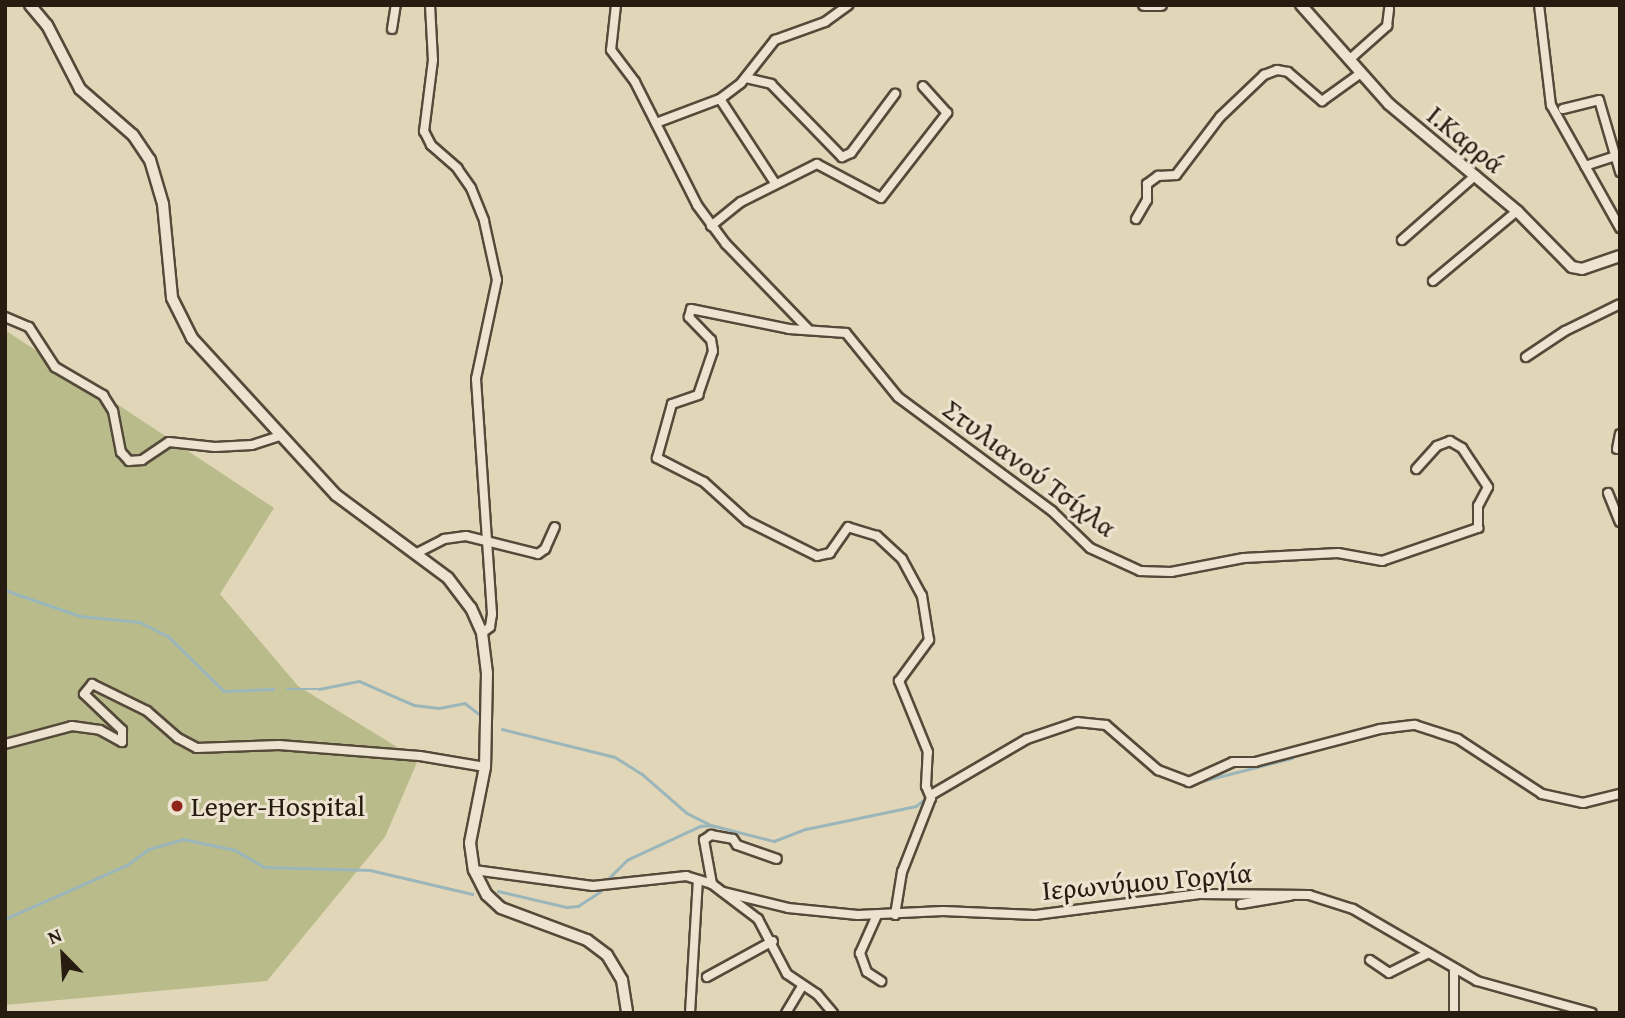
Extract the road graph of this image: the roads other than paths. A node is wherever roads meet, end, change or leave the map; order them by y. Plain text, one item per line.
1 (30, 5) edge
2 (396, 5) edge
3 (616, 5) edge
4 (1144, 5) edge
5 (1161, 5) edge
6 (1301, 5) edge
7 (1539, 5) edge
8 (430, 6) edge
9 (847, 6) edge
10 (1389, 9) dead end
11 (392, 29) dead end
12 (1350, 59) junction
13 (1361, 73) junction
14 (746, 78) junction
15 (923, 86) dead end
16 (895, 94) dead end
17 (720, 99) junction
18 (1563, 110) dead end
19 (656, 123) junction
20 (1618, 160) edge
21 (1585, 166) junction
22 (1620, 172) edge
23 (1476, 175) junction
24 (775, 183) junction
25 (1517, 211) junction
26 (1136, 219) dead end
27 (711, 226) junction
28 (1620, 228) edge
29 (1402, 240) dead end
30 (1620, 256) edge
31 (1433, 281) dead end
32 (1620, 304) edge
33 (5, 317) edge
34 (808, 329) junction
35 (1526, 357) dead end
36 (1620, 434) edge
37 (280, 436) junction
38 (1616, 449) dead end
39 (1416, 469) dead end
40 (1608, 493) dead end
41 (1620, 522) edge
42 (555, 527) dead end
43 (487, 541) junction
44 (415, 554) junction
45 (482, 633) junction
46 (5, 744) edge
47 (485, 767) junction
48 (929, 791) junction
49 (1620, 794) edge
50 (777, 859) dead end
51 (474, 870) junction
52 (698, 880) junction
53 (712, 884) junction
54 (723, 892) junction
55 (1292, 895) junction
56 (1241, 904) dead end
57 (877, 915) junction
58 (895, 915) junction
59 (773, 942) junction
60 (1427, 954) junction
61 (1370, 960) dead end
62 (1454, 971) junction
63 (707, 977) dead end
64 (881, 981) dead end
65 (803, 986) junction
66 (626, 1013) edge
67 (690, 1013) edge
68 (786, 1013) edge
69 (834, 1013) edge
70 (1454, 1013) edge
71 (1592, 1013) edge

1 - 37 main road
2 - 11 street
3 - 19 street
4 - 5 main road
6 - 12 main road, Ι.Καρρά
7 - 21 street
8 - 43 street
9 - 14 street
10 - 12 street
12 - 13 main road, Ι.Καρρά
13 - 23 main road, Ι.Καρρά
13 - 26 street
14 - 16 street
14 - 17 street
15 - 24 street
17 - 19 street
17 - 24 street
18 - 20 street
19 - 27 street
20 - 21 street
20 - 22 street
21 - 28 street
23 - 25 main road, Ι.Καρρά
23 - 29 street
24 - 27 street
25 - 30 main road, Ι.Καρρά
25 - 31 street
27 - 34 street
32 - 35 street
33 - 37 street
34 - 39 street, Στυλιανού Τσίχλα
34 - 48 street
36 - 38 street
37 - 44 main road
40 - 41 street
42 - 43 street
43 - 44 street
43 - 45 street
44 - 45 main road
45 - 47 main road
46 - 47 street
47 - 51 main road
48 - 49 street
48 - 58 street
50 - 53 street
51 - 52 street
51 - 66 main road
52 - 53 street
52 - 67 street
53 - 54 street
54 - 57 street, Ιερωνύμου Γοργία
54 - 59 street
55 - 56 street
55 - 58 street, Ιερωνύμου Γοργία
55 - 60 street, Ιερωνύμου Γοργία
57 - 58 street, Ιερωνύμου Γοργία
57 - 64 street
59 - 63 street
59 - 65 street
60 - 61 street
60 - 62 street, Ιερωνύμου Γοργία
62 - 70 street
62 - 71 street, Ιερωνύμου Γοργία
65 - 68 street
65 - 69 street

